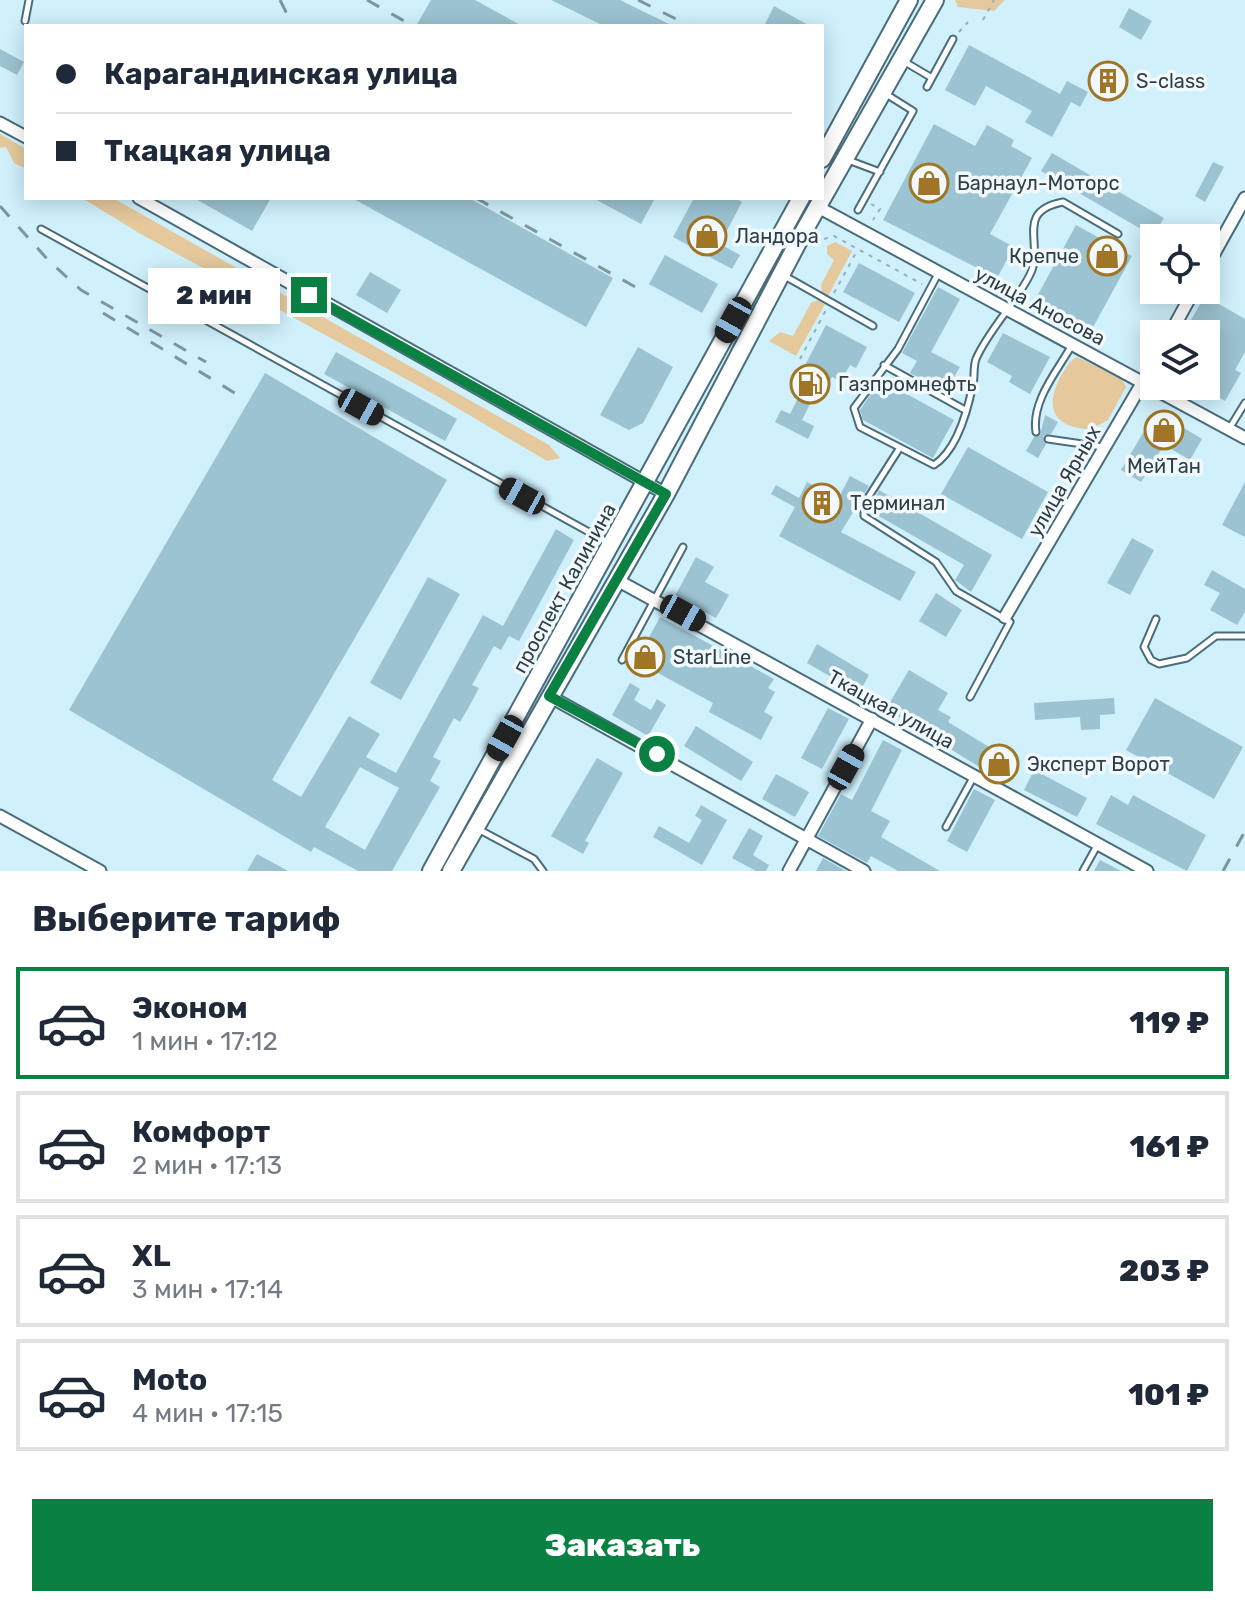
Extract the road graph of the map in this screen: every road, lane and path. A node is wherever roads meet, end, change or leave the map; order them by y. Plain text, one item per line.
1 (29, 0) edge
2 (909, 0) edge
3 (935, 0) edge
4 (994, 0) edge
5 (983, 20) dead end
6 (25, 21) dead end
7 (968, 22) dead end
8 (953, 39) joint
9 (901, 60) junction
10 (932, 78) junction
11 (927, 87) dead end
12 (885, 94) junction
13 (0, 123) edge
14 (24, 136) edge
15 (824, 155) edge
16 (848, 160) junction
17 (880, 172) junction
18 (824, 198) edge
19 (1245, 198) edge
20 (143, 200) edge
21 (801, 200) edge
22 (806, 200) edge
23 (822, 200) edge
24 (864, 200) junction
25 (818, 207) junction
26 (858, 210) dead end
27 (873, 220) dead end
28 (41, 229) dead end
29 (1118, 234) dead end
30 (824, 239) dead end
31 (1220, 243) edge
32 (939, 272) junction
33 (783, 275) junction
34 (930, 288) junction
35 (1005, 308) junction
36 (873, 326) dead end
37 (1072, 344) junction
38 (884, 365) junction
39 (1140, 380) edge
40 (1140, 387) edge
41 (1176, 400) edge
42 (1245, 403) edge
43 (965, 410) junction
44 (1229, 429) junction
45 (1036, 432) dead end
46 (1245, 438) edge
47 (1048, 439) dead end
48 (1105, 447) junction
49 (899, 449) junction
50 (644, 481) junction
51 (666, 494) junction
52 (611, 544) junction
53 (683, 547) dead end
54 (599, 567) junction
55 (617, 580) junction
56 (656, 598) junction
57 (1005, 617) junction
58 (1156, 619) dead end
59 (1245, 636) edge
60 (622, 660) dead end
61 (549, 696) junction
62 (970, 697) dead end
63 (872, 719) junction
64 (974, 776) junction
65 (0, 816) edge
66 (475, 827) junction
67 (946, 827) dead end
68 (806, 838) junction
69 (1098, 844) junction
70 (100, 871) edge
71 (431, 871) edge
72 (451, 871) edge
73 (543, 871) edge
74 (789, 871) edge
75 (864, 871) edge
76 (1083, 871) edge
77 (1147, 871) edge

1 - 6 lane
2 - 15 main road
3 - 9 main road, проспект Калинина
4 - 5 path
7 - 8 path
8 - 10 lane
9 - 10 lane
9 - 12 main road, проспект Калинина
10 - 11 lane
12 - 16 main road, проспект Калинина
12 - 17 lane
13 - 14 street
16 - 17 lane
16 - 18 main road, проспект Калинина
17 - 24 lane
19 - 31 street
20 - 50 street
21 - 50 main road, проспект Калинина
22 - 25 main road
23 - 25 main road, проспект Калинина
24 - 26 lane
24 - 27 path
25 - 32 street, улица Аносова
25 - 33 main road, проспект Калинина
28 - 52 lane
29 - 35 lane
30 - 34 path
32 - 34 lane
32 - 35 street, улица Аносова
33 - 36 lane
33 - 51 main road, проспект Калинина
34 - 38 lane
35 - 37 street, улица Аносова
35 - 43 lane
37 - 39 street, улица Аносова
37 - 45 lane
38 - 43 lane
38 - 49 lane
40 - 48 street, улица Ярных
41 - 44 street, улица Аносова
42 - 44 lane
43 - 49 lane
44 - 46 street, улица Аносова
47 - 48 lane
48 - 57 street, улица Ярных
49 - 57 lane
50 - 51 street
50 - 52 main road, проспект Калинина
51 - 55 main road, проспект Калинина
52 - 54 main road, проспект Калинина
53 - 56 lane
54 - 55 main road
54 - 71 main road, проспект Калинина
55 - 56 street, Ткацкая улица
55 - 61 main road, проспект Калинина
56 - 60 lane
56 - 63 street, Ткацкая улица
57 - 62 lane
58 - 59 lane
61 - 66 main road, проспект Калинина
61 - 68 street
63 - 64 street, Ткацкая улица
63 - 68 street
64 - 67 lane
64 - 69 street, Ткацкая улица
65 - 70 street
66 - 72 main road, проспект Калинина
66 - 73 lane
68 - 74 street
68 - 75 street
69 - 76 lane
69 - 77 street, Ткацкая улица

